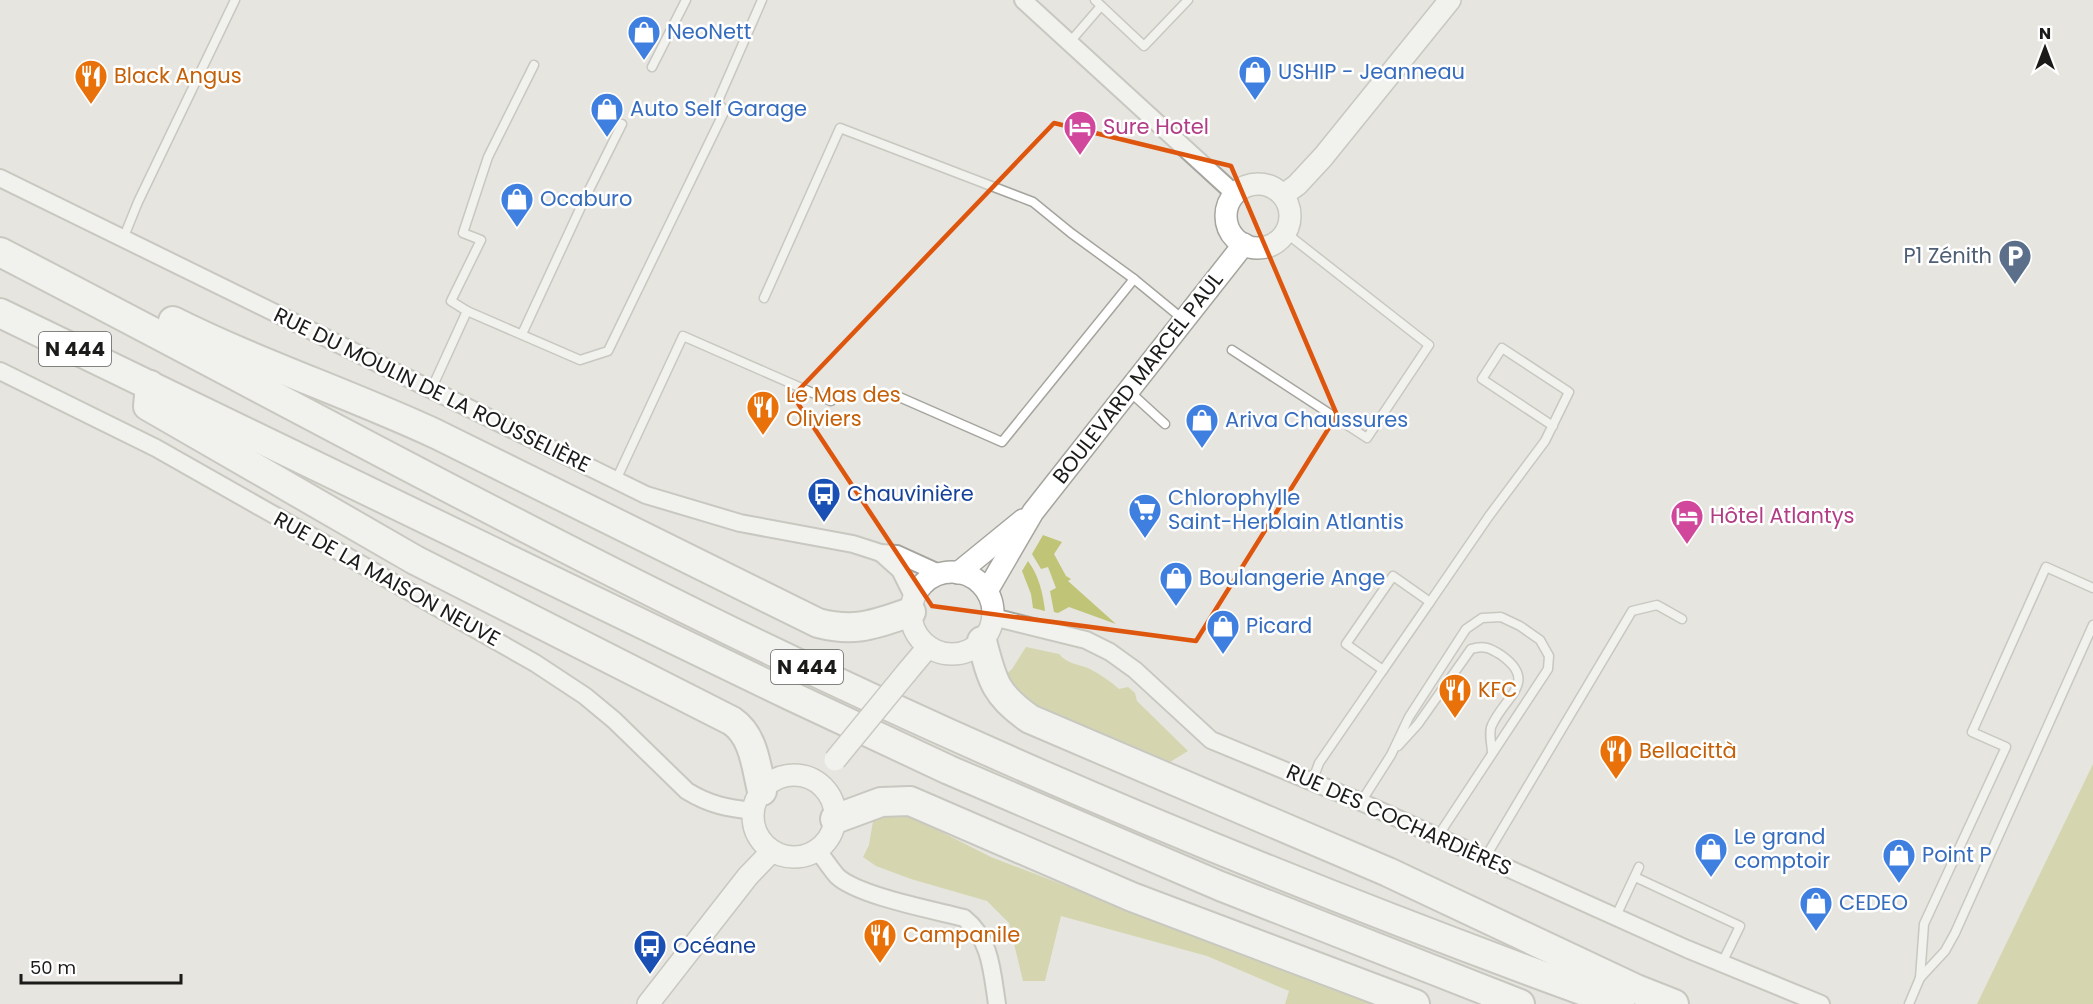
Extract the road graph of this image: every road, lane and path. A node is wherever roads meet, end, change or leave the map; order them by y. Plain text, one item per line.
1 (234, 0) edge
2 (686, 0) edge
3 (762, 0) edge
4 (1023, 0) edge
5 (1188, 0) edge
6 (1450, 0) edge
7 (1098, 3) edge
8 (1069, 43) junction
9 (534, 65) dead end
10 (652, 67) dead end
11 (622, 124) dead end
12 (0, 178) edge
13 (1234, 194) junction
14 (1283, 195) junction
15 (1286, 233) junction
16 (123, 239) junction
17 (1244, 244) junction
18 (0, 252) edge
19 (25, 265) junction
20 (1134, 279) junction
21 (764, 298) dead end
22 (467, 310) junction
23 (0, 314) edge
24 (1185, 320) junction
25 (522, 334) junction
26 (1232, 350) dead end
27 (0, 371) edge
28 (150, 386) junction
29 (431, 390) junction
30 (1128, 391) junction
31 (897, 396) dead end
32 (831, 401) dead end
33 (1165, 424) dead end
34 (1552, 426) junction
35 (616, 480) junction
36 (1033, 512) junction
37 (881, 552) junction
38 (950, 573) junction
39 (2093, 588) edge
40 (987, 591) junction
41 (1430, 602) junction
42 (912, 605) junction
43 (1682, 619) dead end
44 (2093, 625) edge
45 (988, 629) junction
46 (928, 647) junction
47 (1383, 670) junction
48 (1492, 753) junction
49 (1391, 754) junction
50 (817, 782) junction
51 (1312, 782) junction
52 (757, 801) junction
53 (1361, 802) junction
54 (835, 819) junction
55 (1438, 836) junction
56 (817, 850) junction
57 (772, 851) junction
58 (1485, 858) junction
59 (1639, 867) dead end
60 (1635, 877) junction
61 (1616, 916) junction
62 (1722, 963) junction
63 (1920, 978) junction
64 (648, 1004) edge
65 (997, 1004) edge
66 (1415, 1004) edge
67 (1520, 1004) edge
68 (1620, 1004) edge
69 (1674, 1004) edge
70 (1821, 1004) edge
71 (1909, 1004) edge

1 - 16 lane
2 - 10 lane
3 - 25 lane
4 - 8 street
5 - 7 lane
6 - 14 street
7 - 8 lane
8 - 13 street
9 - 22 lane
11 - 25 lane
12 - 16 street, RUE DU MOULIN DE LA ROUSSELIÈRE
13 - 14 street
13 - 17 street
14 - 15 street
15 - 17 street
15 - 26 lane
16 - 29 street, RUE DU MOULIN DE LA ROUSSELIÈRE
17 - 24 street, BOULEVARD MARCEL PAUL
18 - 19 highway, N 444
19 - 42 highway
19 - 68 highway, N 444
20 - 21 lane
20 - 24 lane
20 - 31 lane
22 - 25 lane
22 - 29 lane
23 - 28 highway, N 444
24 - 30 street, BOULEVARD MARCEL PAUL
27 - 52 street, RUE DE LA MAISON NEUVE
28 - 52 highway
28 - 67 highway, N 444
29 - 35 street, RUE DU MOULIN DE LA ROUSSELIÈRE
30 - 33 lane
30 - 36 street, BOULEVARD MARCEL PAUL
32 - 35 lane
34 - 34 lane
34 - 41 lane
35 - 37 street, RUE DU MOULIN DE LA ROUSSELIÈRE
36 - 38 street, BOULEVARD MARCEL PAUL
36 - 40 street, BOULEVARD MARCEL PAUL
37 - 38 street, RUE DU MOULIN DE LA ROUSSELIÈRE
37 - 42 street
38 - 40 street
38 - 42 street
39 - 63 lane
40 - 45 street
41 - 47 lane
41 - 47 lane
42 - 46 street
43 - 58 lane
44 - 63 lane
45 - 46 street
45 - 51 street, RUE DES COCHARDIÈRES
45 - 69 highway
46 - 50 street, bridge
47 - 51 lane
48 - 49 lane
48 - 49 lane
48 - 55 lane
49 - 53 lane
50 - 52 street
50 - 54 street
51 - 53 street, RUE DES COCHARDIÈRES
52 - 57 street
53 - 55 street, RUE DES COCHARDIÈRES
54 - 56 street
54 - 66 highway
55 - 58 street, RUE DES COCHARDIÈRES
56 - 57 street
56 - 65 street
57 - 64 street
58 - 61 street, RUE DES COCHARDIÈRES
59 - 60 lane
60 - 61 lane
60 - 62 lane
61 - 62 street, RUE DES COCHARDIÈRES
62 - 70 street, RUE DES COCHARDIÈRES
63 - 71 lane

